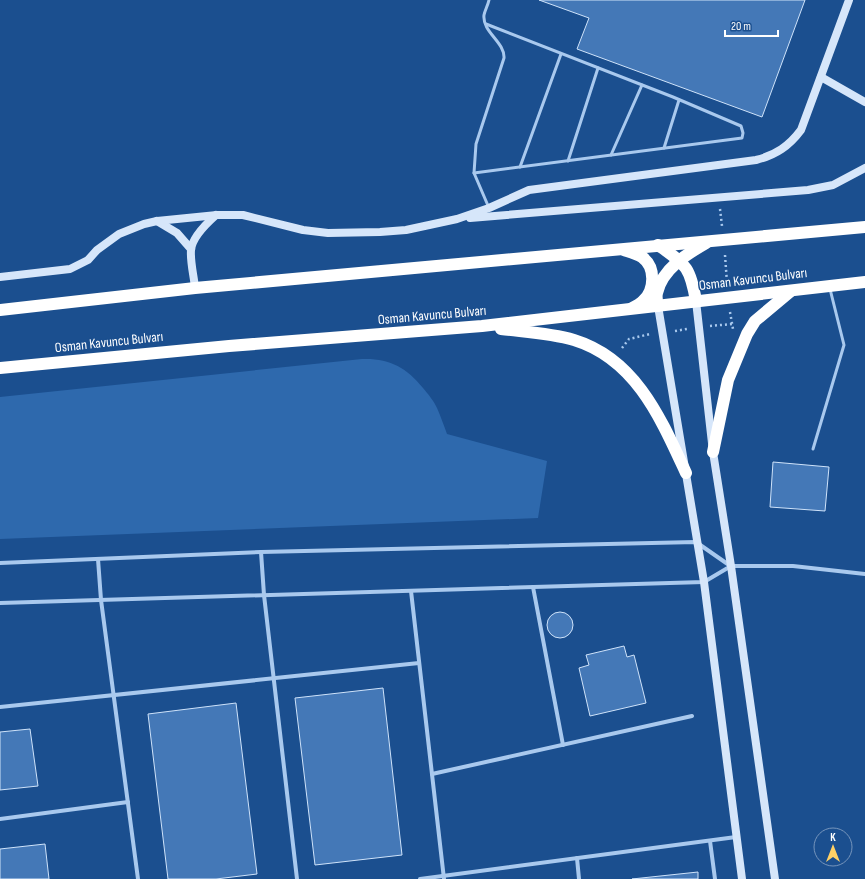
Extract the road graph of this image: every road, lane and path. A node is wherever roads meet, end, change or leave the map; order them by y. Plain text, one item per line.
1 (489, 0) edge
2 (849, 0) edge
3 (486, 24) junction
4 (561, 54) junction
5 (598, 68) junction
6 (821, 77) junction
7 (642, 85) junction
8 (679, 100) junction
9 (865, 102) edge
10 (664, 148) junction
11 (611, 155) junction
12 (568, 161) junction
13 (520, 167) junction
14 (865, 168) edge
15 (474, 173) junction
16 (719, 198) junction
17 (489, 208) junction
18 (217, 215) junction
19 (456, 219) junction
20 (157, 221) junction
21 (865, 228) edge
22 (723, 240) junction
23 (710, 241) junction
24 (658, 245) junction
25 (621, 249) junction
26 (191, 250) junction
27 (680, 261) junction
28 (0, 277) edge
29 (865, 282) edge
30 (829, 286) junction
31 (195, 288) junction
32 (791, 291) junction
33 (729, 298) junction
34 (696, 301) junction
35 (658, 306) junction
36 (631, 309) junction
37 (0, 310) edge
38 (482, 326) junction
39 (745, 338) junction
40 (0, 368) edge
41 (813, 449) dead end
42 (712, 452) junction
43 (686, 473) junction
44 (696, 542) junction
45 (261, 552) junction
46 (98, 559) junction
47 (0, 563) edge
48 (731, 566) junction
49 (865, 574) edge
50 (704, 582) junction
51 (533, 587) junction
52 (410, 591) junction
53 (264, 595) junction
54 (101, 600) junction
55 (0, 602) edge
56 (419, 663) junction
57 (274, 679) junction
58 (114, 696) junction
59 (0, 708) edge
60 (692, 716) dead end
61 (564, 744) junction
62 (432, 774) junction
63 (128, 802) junction
64 (0, 819) edge
65 (736, 837) junction
66 (710, 841) junction
67 (577, 858) junction
68 (444, 877) edge
69 (138, 879) edge
70 (297, 879) edge
71 (420, 879) edge
72 (579, 879) edge
73 (715, 879) edge
74 (742, 879) edge
75 (775, 879) edge

1 - 3 lane
2 - 6 street
3 - 4 lane
3 - 15 lane
4 - 5 lane
4 - 13 lane
5 - 7 lane
5 - 12 lane
6 - 9 street
6 - 17 street
7 - 8 lane
7 - 11 lane
8 - 10 lane
8 - 10 lane
10 - 11 lane
11 - 12 lane
12 - 13 lane
13 - 15 lane
14 - 16 street
15 - 17 lane
16 - 19 street
16 - 22 path
17 - 19 street
18 - 19 street
18 - 20 street
18 - 26 street
20 - 26 street
20 - 28 street
21 - 22 highway
22 - 23 highway
22 - 33 path
23 - 24 highway
23 - 27 highway
24 - 25 highway
24 - 27 highway
25 - 31 highway
25 - 36 highway
26 - 31 street
27 - 34 highway
27 - 35 highway
29 - 30 highway, Osman Kavuncu Bulvarı
30 - 32 highway, Osman Kavuncu Bulvarı
30 - 41 lane
31 - 37 highway
32 - 33 highway, Osman Kavuncu Bulvarı
32 - 39 highway
33 - 34 highway, Osman Kavuncu Bulvarı
33 - 39 path
34 - 35 highway, Osman Kavuncu Bulvarı
34 - 42 street
35 - 36 highway, Osman Kavuncu Bulvarı
35 - 43 street
36 - 38 highway, Osman Kavuncu Bulvarı
38 - 40 highway, Osman Kavuncu Bulvarı
38 - 43 highway
39 - 42 highway
42 - 48 street
43 - 44 street
44 - 45 street
44 - 48 street
44 - 50 street
45 - 46 street
45 - 53 street
46 - 47 street
46 - 54 street
48 - 49 street
48 - 50 street
48 - 75 street
50 - 51 street
50 - 65 street
51 - 52 street
51 - 61 street
52 - 53 street
52 - 56 street
53 - 54 street
53 - 57 street
54 - 55 street
54 - 58 street
56 - 57 street
56 - 62 street
57 - 58 street
57 - 70 street
58 - 59 street
58 - 63 street
60 - 61 street
61 - 62 street
62 - 68 street
63 - 64 street
63 - 69 street
65 - 66 street
65 - 74 street
66 - 67 street
66 - 73 street
67 - 68 street
67 - 72 street
68 - 71 street

